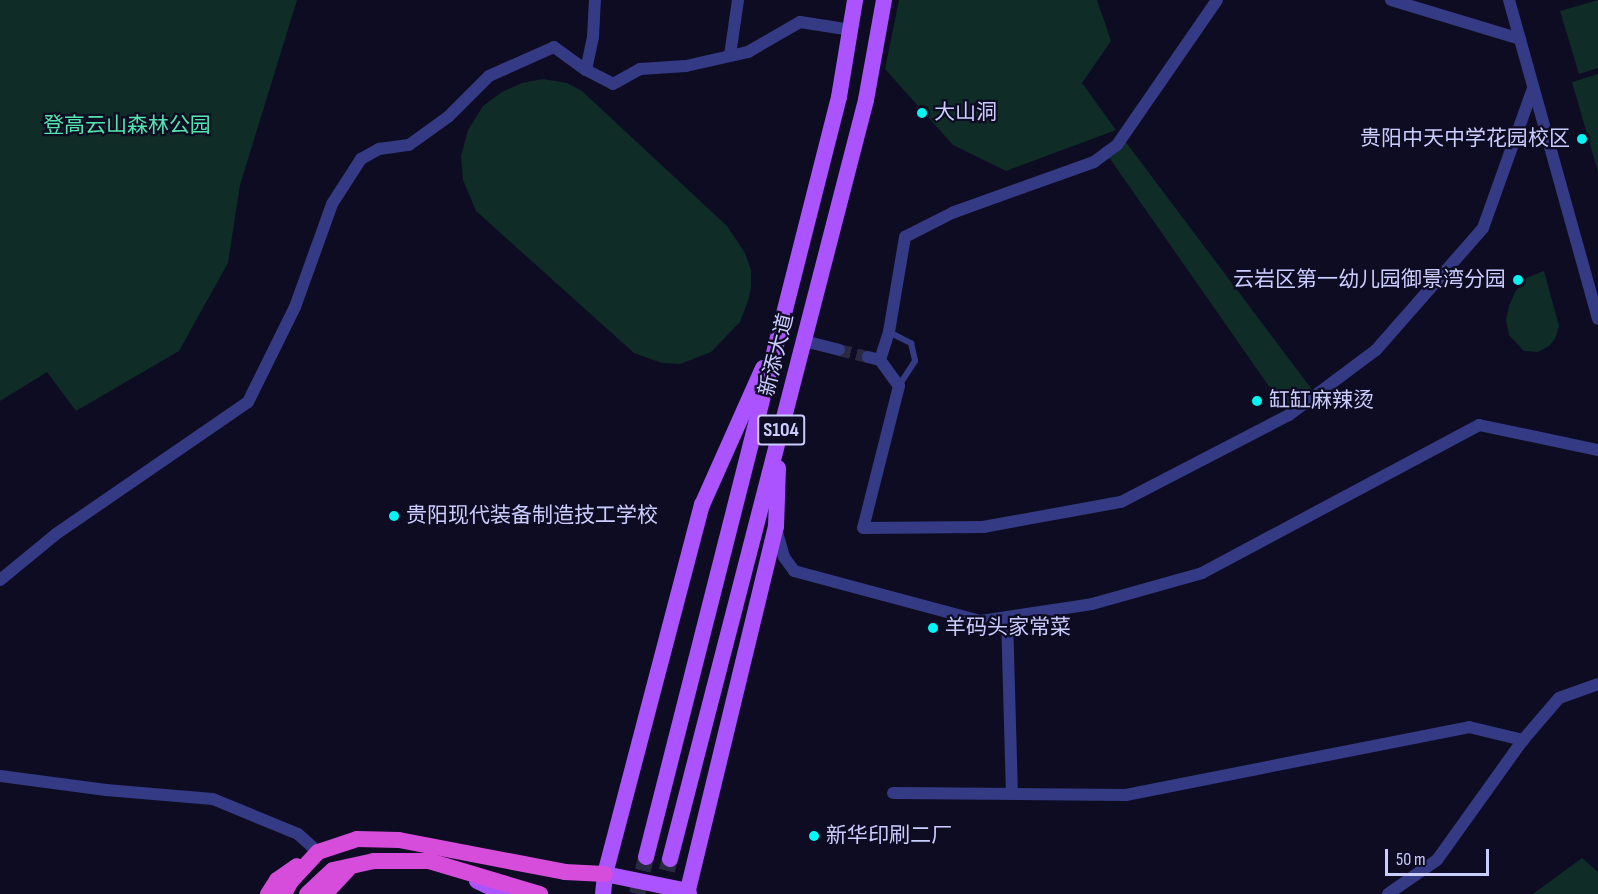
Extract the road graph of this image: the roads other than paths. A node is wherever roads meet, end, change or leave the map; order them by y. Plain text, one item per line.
1 (595, 0) edge
2 (738, 0) edge
3 (855, 0) edge
4 (884, 0) edge
5 (1218, 0) edge
6 (1391, 0) edge
7 (1509, 0) edge
8 (850, 30) junction
9 (1520, 39) junction
10 (730, 55) junction
11 (586, 70) junction
12 (1533, 88) junction
13 (1598, 320) edge
14 (782, 323) junction
15 (888, 332) junction
16 (804, 341) junction
17 (839, 350) tunnel mouth
18 (899, 386) junction
19 (780, 435) junction
20 (1598, 450) edge
21 (776, 527) junction
22 (0, 580) edge
23 (1007, 617) junction
24 (1598, 684) edge
25 (1523, 740) junction
26 (0, 776) edge
27 (893, 793) dead end
28 (1012, 794) junction
29 (318, 852) junction
30 (646, 856) tunnel mouth
31 (670, 859) tunnel mouth
32 (429, 861) junction
33 (350, 866) junction
34 (605, 874) junction
35 (692, 893) edge
36 (268, 894) edge
37 (284, 894) edge
38 (307, 894) edge
39 (325, 894) edge
40 (505, 894) edge
41 (540, 894) edge
42 (603, 894) edge
43 (1388, 894) edge

1 - 11 street
2 - 10 street
3 - 8 main road, 新添大道 / S104
4 - 16 main road, 新添大道 / S104
5 - 15 street
6 - 9 street
7 - 9 street
8 - 10 street
8 - 14 main road, 新添大道 / S104
9 - 12 street
10 - 11 street
11 - 22 street
12 - 13 street
12 - 18 street
14 - 30 main road, 新添大道 / S104
14 - 34 main road
15 - 18 street
15 - 18 lane
16 - 17 street
16 - 19 main road, 新添大道 / S104
19 - 21 main road
19 - 31 main road, 新添大道 / S104
20 - 23 street
21 - 23 street
21 - 35 main road
23 - 28 street
24 - 25 street
25 - 28 street
25 - 43 street
26 - 29 street
27 - 28 street
29 - 34 highway
29 - 36 highway
29 - 37 highway
32 - 33 highway
32 - 40 main road
32 - 41 highway
33 - 38 highway
33 - 39 highway
34 - 35 main road
34 - 42 main road

